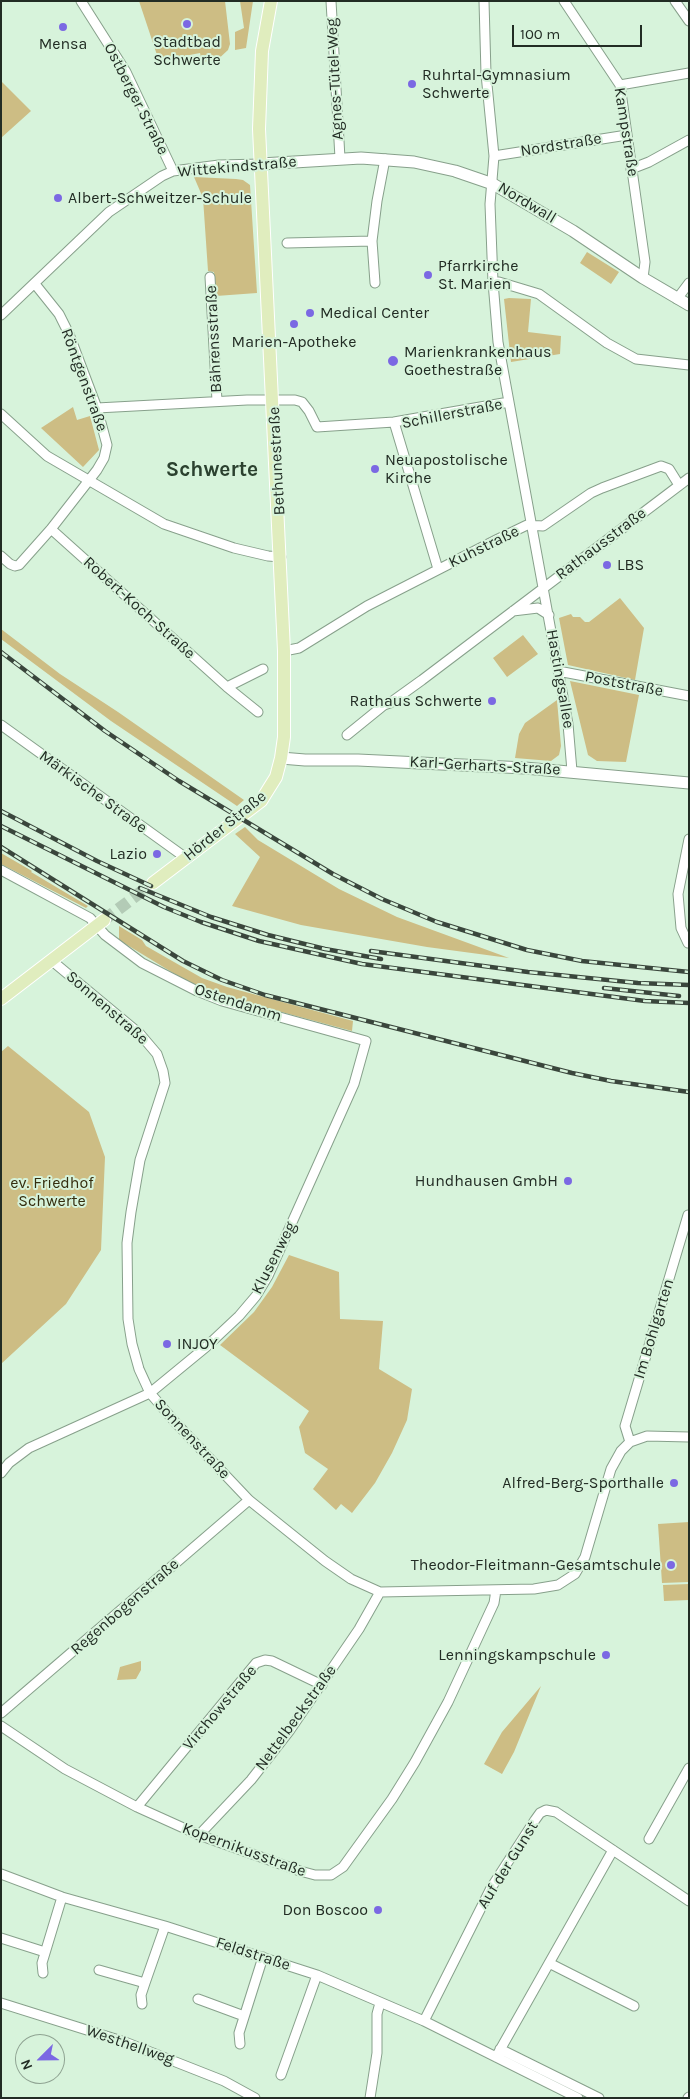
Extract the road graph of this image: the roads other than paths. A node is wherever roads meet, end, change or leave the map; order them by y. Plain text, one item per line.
1 (81, 1) edge
2 (271, 1) edge
3 (331, 1) edge
4 (484, 1) edge
5 (564, 1) edge
6 (675, 1) edge
7 (689, 21) edge
8 (689, 73) edge
9 (620, 85) junction
10 (627, 135) junction
11 (689, 140) edge
12 (494, 156) junction
13 (340, 158) junction
14 (385, 159) junction
15 (261, 164) junction
16 (631, 169) junction
17 (173, 172) junction
18 (493, 184) junction
19 (372, 241) junction
20 (287, 244) dead end
21 (210, 277) dead end
22 (643, 278) junction
23 (493, 282) junction
24 (376, 283) dead end
25 (689, 283) edge
26 (35, 284) junction
27 (677, 299) junction
28 (689, 305) edge
29 (1, 315) edge
30 (689, 365) edge
31 (274, 400) junction
32 (218, 402) junction
33 (509, 402) junction
34 (97, 408) junction
35 (1, 414) edge
36 (394, 422) junction
37 (689, 478) edge
38 (88, 480) junction
39 (679, 485) junction
40 (533, 527) junction
41 (51, 529) junction
42 (1, 556) edge
43 (281, 557) junction
44 (438, 570) junction
45 (544, 586) junction
46 (513, 611) junction
47 (549, 615) junction
48 (284, 651) junction
49 (263, 668) dead end
50 (558, 671) junction
51 (227, 687) junction
52 (689, 696) edge
53 (258, 712) dead end
54 (1, 725) edge
55 (347, 735) dead end
56 (281, 758) junction
57 (572, 771) junction
58 (689, 783) edge
59 (689, 839) edge
60 (186, 858) junction
61 (1, 870) edge
62 (153, 883) tunnel mouth
63 (678, 894) junction
64 (689, 895) edge
65 (100, 923) junction
66 (688, 943) edge
67 (51, 960) junction
68 (1, 999) edge
69 (366, 1041) joint
70 (688, 1215) edge
71 (150, 1393) junction
72 (689, 1436) edge
73 (630, 1442) junction
74 (1, 1473) edge
75 (249, 1500) junction
76 (496, 1590) junction
77 (380, 1592) junction
78 (322, 1686) junction
79 (1, 1713) edge
80 (1, 1726) edge
81 (689, 1768) edge
82 (137, 1807) junction
83 (199, 1835) junction
84 (649, 1839) dead end
85 (613, 1850) junction
86 (1, 1874) edge
87 (62, 1897) junction
88 (689, 1901) edge
89 (165, 1926) junction
90 (1, 1938) edge
91 (45, 1952) junction
92 (263, 1957) junction
93 (549, 1963) junction
94 (99, 1970) dead end
95 (43, 1973) dead end
96 (317, 1975) junction
97 (145, 1983) junction
98 (198, 1999) dead end
99 (380, 2002) junction
100 (1, 2004) edge
101 (142, 2004) dead end
102 (634, 2006) dead end
103 (244, 2016) junction
104 (424, 2021) junction
105 (240, 2044) dead end
106 (498, 2053) junction
107 (281, 2075) dead end
108 (255, 2098) edge
109 (370, 2098) edge
110 (578, 2098) edge
111 (599, 2098) edge

1 - 17 street, Ostberger Straße
2 - 15 main road, Bethunestraße
3 - 13 street, Agnes-Tütel-Weg
4 - 12 street, Nordwall
5 - 9 street, Kampstraße
6 - 7 street
8 - 9 street
9 - 10 street, Kampstraße
10 - 12 street, Nordstraße
10 - 16 street, Kampstraße
11 - 16 street
12 - 18 street, Nordwall
13 - 14 main road, Wittekindstraße
13 - 15 main road, Wittekindstraße
14 - 18 main road, Wittekindstraße
14 - 19 street
15 - 17 street, Wittekindstraße
15 - 31 main road, Bethunestraße
16 - 22 street, Kampstraße
17 - 26 street, Wittekindstraße
18 - 22 main road, Nordwall
18 - 23 street, Hastingsallee
19 - 20 street
19 - 24 street
21 - 32 street, Bährensstraße
22 - 27 main road, Nordwall
23 - 30 street
23 - 33 street, Hastingsallee
25 - 27 street
26 - 29 street, Wittekindstraße
26 - 34 street, Röntgenstraße
27 - 28 main road, Nordwall
31 - 32 street
31 - 36 street
31 - 43 main road, Bethunestraße
32 - 34 street
33 - 36 street, Schillerstraße
33 - 40 street, Hastingsallee
34 - 38 street, Röntgenstraße
35 - 38 street
36 - 44 street, Schillerstraße
37 - 39 street, Rathausstraße
38 - 41 street, Röntgenstraße
38 - 43 street
39 - 40 street, Kuhstraße
39 - 45 street, Rathausstraße
40 - 44 street, Kuhstraße
40 - 45 street, Hastingsallee
41 - 42 street, Röntgenstraße
41 - 51 street, Robert-Koch-Straße
43 - 48 main road, Bethunestraße
44 - 48 street, Kuhstraße
45 - 46 street, Rathausstraße
45 - 47 street, Hastingsallee
46 - 47 street, Rathausstraße
46 - 55 street, Rathausstraße
47 - 50 street, Hastingsallee
48 - 56 main road, Bethunestraße
49 - 51 street
50 - 52 street, Poststraße
50 - 57 street, Hastingsallee
51 - 53 street, Robert-Koch-Straße
54 - 60 street, Märkische Straße
56 - 57 main road, Karl-Gerharts-Straße
56 - 60 main road, Hörder Straße
57 - 58 main road, Karl-Gerharts-Straße
59 - 63 street
60 - 62 main road, Hörder Straße
61 - 65 street, Ostendamm
63 - 64 street
63 - 66 street
65 - 67 main road
65 - 69 street, Ostendamm
67 - 68 main road
67 - 71 street, Sonnenstraße
69 - 71 street, Klusenweg
70 - 73 street, Im Bohlgarten
71 - 74 street, Klusenweg
71 - 75 street, Sonnenstraße
72 - 73 street
73 - 76 street, Sonnenstraße
75 - 77 street, Sonnenstraße
75 - 79 street, Regenbogenstraße
76 - 77 street, Sonnenstraße
76 - 83 street, Kopernikusstraße
77 - 78 street, Nettelbeckstraße
78 - 82 street, Virchowstraße
78 - 83 street, Nettelbeckstraße
80 - 82 street, Kopernikusstraße
81 - 84 street
82 - 83 street, Kopernikusstraße
85 - 88 street, Auf der Gunst
85 - 93 street
85 - 104 street, Auf der Gunst
86 - 87 street, Feldstraße
87 - 89 street, Feldstraße
87 - 91 street
89 - 92 street, Feldstraße
89 - 97 street
90 - 91 street
91 - 95 street
92 - 96 street, Feldstraße
92 - 103 street
93 - 102 street
93 - 106 street
94 - 97 street
96 - 99 street, Feldstraße
96 - 107 street
97 - 101 street
98 - 103 street
99 - 104 street, Feldstraße
99 - 109 street
100 - 108 street, Westhellweg
103 - 105 street
104 - 106 street, Feldstraße
106 - 110 street, Feldstraße
106 - 111 street, Feldstraße

